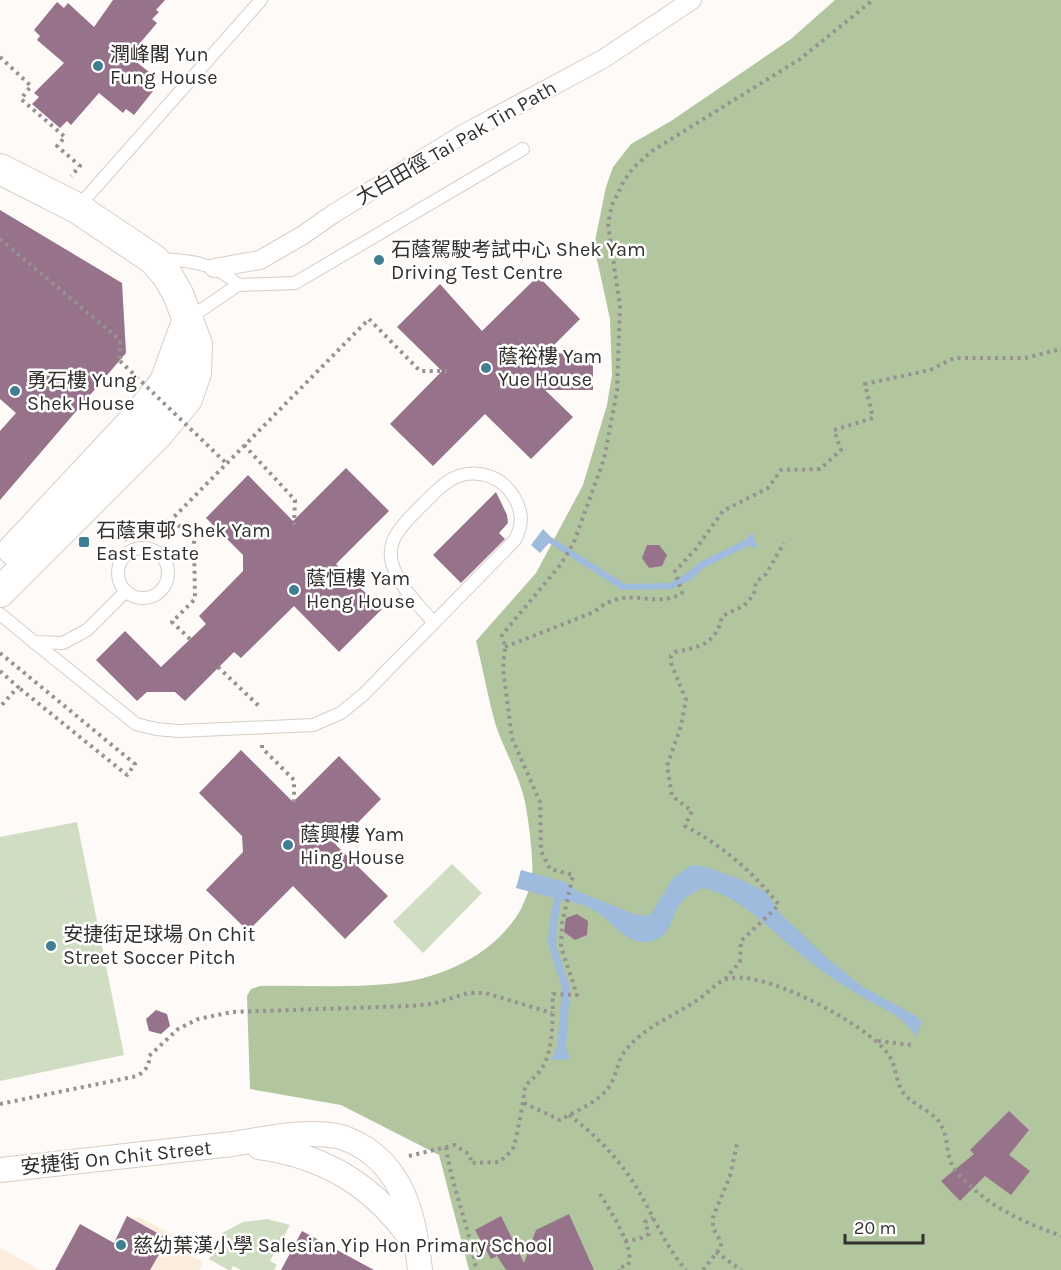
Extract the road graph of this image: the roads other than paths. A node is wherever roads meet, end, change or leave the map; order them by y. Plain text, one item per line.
1 (261, 0) edge
2 (692, 0) edge
3 (523, 149) dead end
4 (0, 169) edge
5 (72, 195) junction
6 (153, 259) junction
7 (214, 268) junction
8 (238, 285) junction
9 (188, 318) junction
10 (0, 564) edge
11 (126, 591) junction
12 (0, 592) edge
13 (0, 614) edge
14 (434, 623) junction
15 (34, 642) junction
16 (232, 1144) junction
17 (0, 1170) edge
18 (419, 1260) edge

1 - 5 lane
2 - 7 street, 大白田徑 Tai Pak Tin Path
3 - 8 lane
4 - 5 street
5 - 6 street
6 - 7 lane, 大白田徑 Tai Pak Tin Path
6 - 9 street
7 - 8 lane, 大白田徑 Tai Pak Tin Path
8 - 9 lane
9 - 10 street
9 - 12 street
11 - 11 lane
11 - 15 lane
13 - 15 lane
14 - 14 lane
14 - 15 lane
16 - 17 street, 安捷街 On Chit Street
16 - 18 street, 安捷街 On Chit Street
16 - 18 street, 安捷街 On Chit Street

